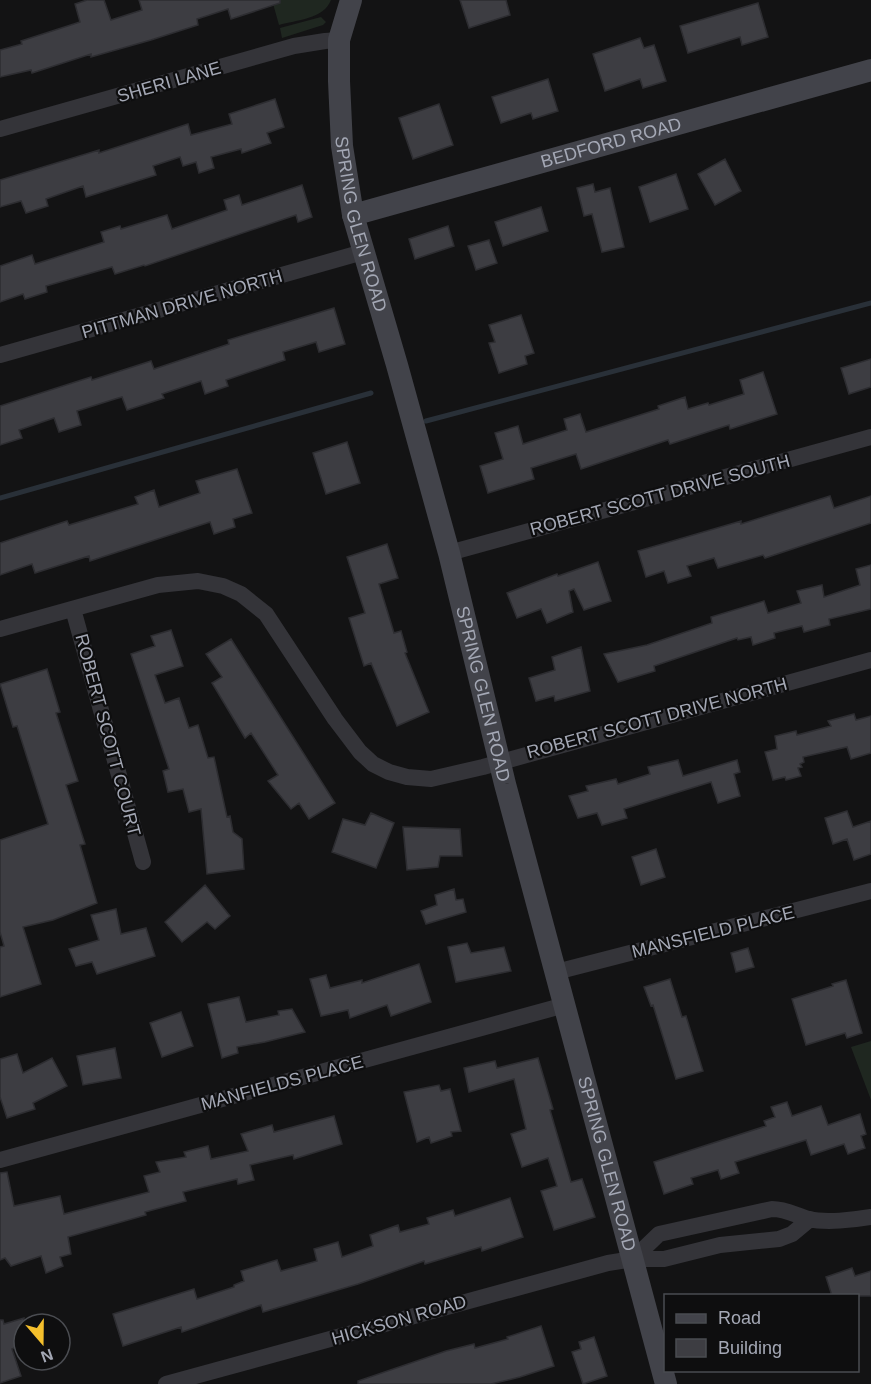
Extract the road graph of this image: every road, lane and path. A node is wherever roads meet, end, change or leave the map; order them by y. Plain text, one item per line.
1 (351, 0) edge
2 (339, 40) junction
3 (871, 70) edge
4 (0, 129) edge
5 (352, 215) junction
6 (363, 252) junction
7 (0, 355) edge
8 (871, 437) edge
9 (449, 553) junction
10 (73, 609) junction
11 (0, 629) edge
12 (871, 660) edge
13 (499, 762) junction
14 (143, 862) dead end
15 (871, 891) edge
16 (556, 972) junction
17 (565, 1005) junction
18 (0, 1160) edge
19 (871, 1216) edge
20 (810, 1219) junction
21 (633, 1259) junction
22 (166, 1384) edge
23 (666, 1384) edge

1 - 2 street, SPRING GLEN ROAD
2 - 4 street, SHERI LANE
2 - 5 street, SPRING GLEN ROAD
3 - 5 street, BEDFORD ROAD
5 - 6 street, SPRING GLEN ROAD
6 - 7 street, PITTMAN DRIVE NORTH
6 - 9 street, SPRING GLEN ROAD
8 - 9 street, ROBERT SCOTT DRIVE SOUTH
9 - 13 street, SPRING GLEN ROAD
10 - 11 street, ROBERT SCOTT DRIVE NORTH
10 - 13 street, ROBERT SCOTT DRIVE NORTH
10 - 14 street, ROBERT SCOTT COURT
12 - 13 street, ROBERT SCOTT DRIVE NORTH
13 - 16 street, SPRING GLEN ROAD
15 - 16 street, MANSFIELD PLACE
16 - 17 street, SPRING GLEN ROAD
17 - 18 street, MANFIELDS PLACE
17 - 21 street, SPRING GLEN ROAD
19 - 20 street
20 - 21 street, HICKSON ROAD
20 - 21 street
21 - 22 street, HICKSON ROAD
21 - 23 street, SPRING GLEN ROAD

